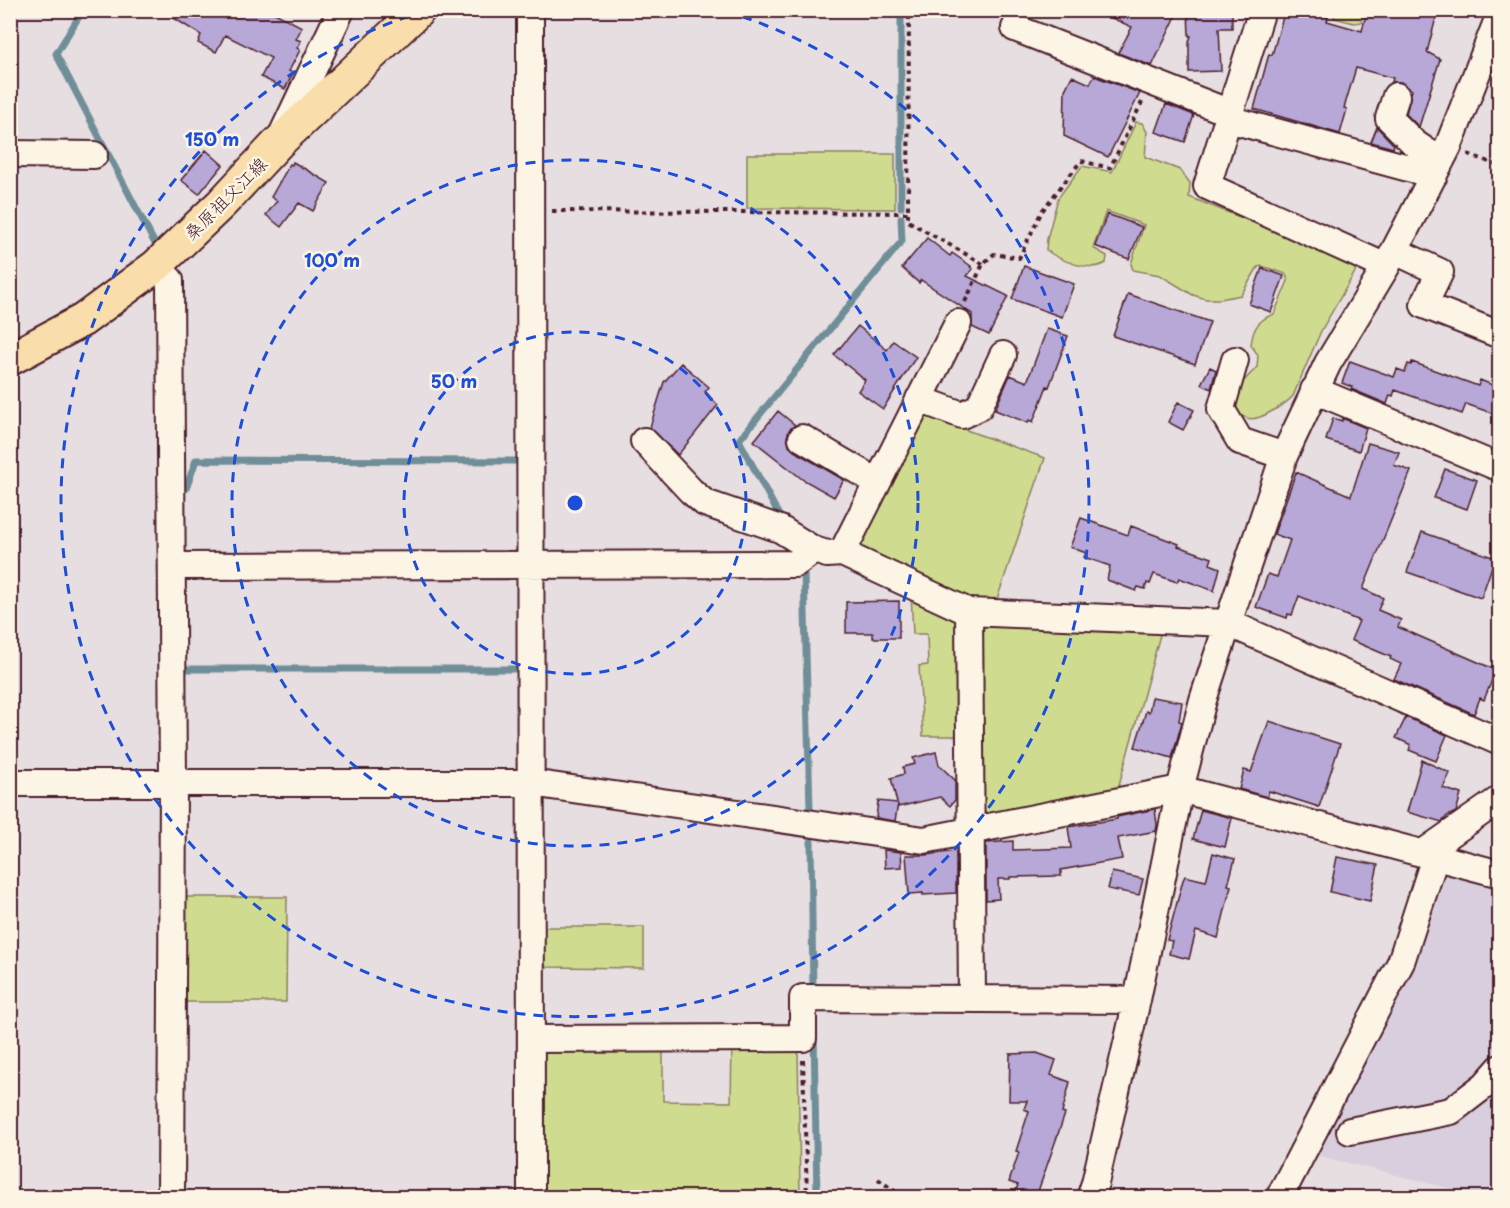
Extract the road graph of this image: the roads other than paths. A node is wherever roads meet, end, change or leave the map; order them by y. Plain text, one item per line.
1 (341, 10) edge
2 (419, 10) edge
3 (530, 10) edge
4 (1262, 10) edge
5 (1500, 14) edge
6 (1015, 28) dead end
7 (1491, 56) edge
8 (1396, 96) dead end
9 (1229, 116) junction
10 (278, 143) junction
11 (10, 154) edge
12 (94, 156) dead end
13 (1441, 161) junction
14 (1391, 259) junction
15 (156, 266) junction
16 (958, 323) road end
17 (1500, 335) edge
18 (1003, 355) dead end
19 (10, 358) edge
20 (1235, 360) dead end
21 (1314, 390) junction
22 (919, 399) junction
23 (802, 438) dead end
24 (644, 441) dead end
25 (1284, 456) junction
26 (1500, 468) edge
27 (877, 482) junction
28 (814, 550) junction
29 (842, 553) junction
30 (531, 565) junction
31 (172, 566) junction
32 (969, 612) junction
33 (1228, 622) junction
34 (1500, 742) edge
35 (10, 783) edge
36 (173, 783) junction
37 (531, 783) junction
38 (1180, 789) junction
39 (1500, 799) edge
40 (971, 830) junction
41 (1429, 855) junction
42 (1500, 874) edge
43 (972, 999) junction
44 (1137, 1000) junction
45 (531, 1039) junction
46 (1500, 1068) edge
47 (1350, 1131) dead end
48 (171, 1197) edge
49 (531, 1197) edge
50 (1090, 1197) edge
51 (1279, 1197) edge

1 - 10 street
2 - 10 main road, 桑原祖父江線
3 - 30 street
4 - 9 street
5 - 7 street
6 - 9 street
7 - 13 street
8 - 13 street
9 - 13 street
9 - 14 street
10 - 15 main road, 桑原祖父江線
11 - 12 street
13 - 14 street
14 - 17 street
14 - 21 street
15 - 19 main road, 桑原祖父江線
15 - 31 street
16 - 22 street
18 - 22 street
20 - 25 street
21 - 25 street
21 - 26 street
22 - 27 street
23 - 27 street
24 - 28 street
25 - 33 street
27 - 29 street
28 - 29 street
28 - 30 street
29 - 32 street
30 - 31 street
30 - 37 street
31 - 36 street
32 - 33 street
32 - 40 street
33 - 34 street
33 - 38 street
35 - 36 street
36 - 37 street
36 - 48 street
37 - 40 street
37 - 45 street
38 - 40 street
38 - 41 street
38 - 44 street
39 - 41 street
40 - 43 street
41 - 42 street
41 - 51 street
43 - 44 street
43 - 45 street
44 - 50 street
45 - 49 street
46 - 47 street

